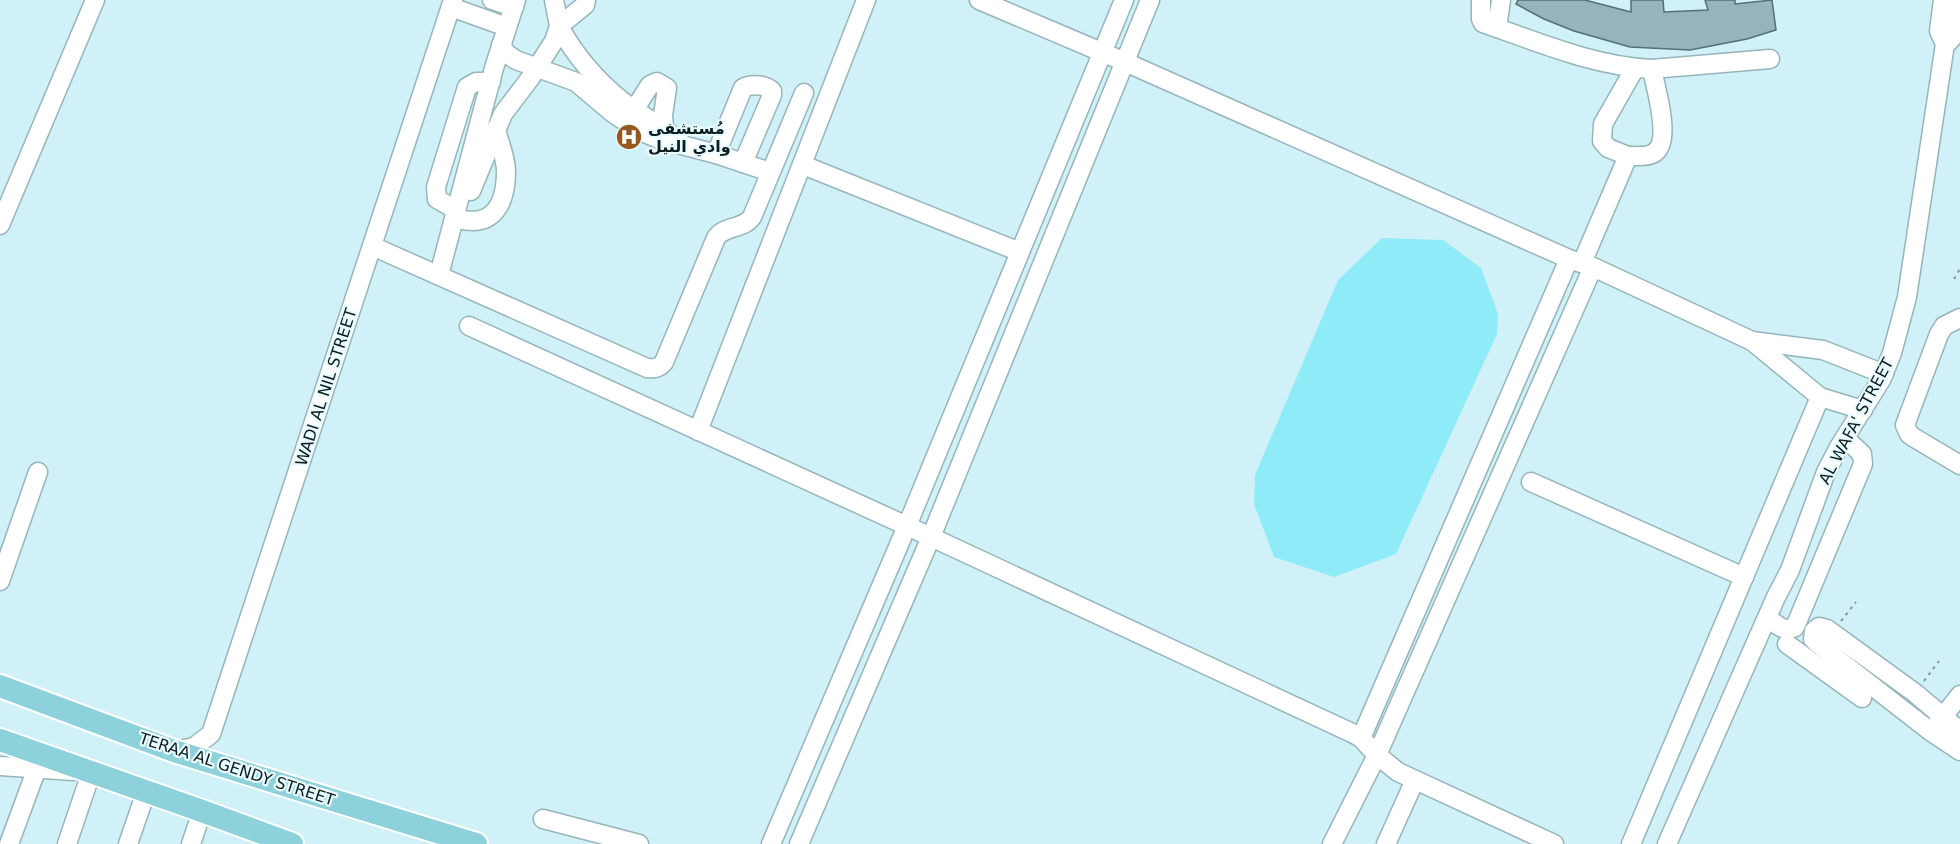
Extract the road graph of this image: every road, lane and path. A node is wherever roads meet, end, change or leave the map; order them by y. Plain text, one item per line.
1 (95, 0) edge
2 (492, 0) edge
3 (554, 0) edge
4 (585, 0) edge
5 (866, 0) edge
6 (979, 0) edge
7 (1124, 0) edge
8 (1150, 0) edge
9 (1481, 0) edge
10 (1501, 0) edge
11 (1943, 0) edge
12 (1958, 0) edge
13 (452, 4) edge
14 (515, 4) edge
15 (559, 26) junction
16 (507, 27) junction
17 (1497, 28) junction
18 (1945, 44) junction
19 (501, 45) junction
20 (1103, 52) junction
21 (1770, 59) dead end
22 (1125, 62) junction
23 (538, 67) junction
24 (1643, 69) junction
25 (489, 88) junction
26 (804, 93) dead end
27 (509, 104) junction
28 (631, 116) junction
29 (664, 128) junction
30 (496, 129) junction
31 (683, 145) junction
32 (716, 154) junction
33 (1628, 156) junction
34 (743, 163) junction
35 (803, 165) junction
36 (770, 172) junction
37 (456, 221) junction
38 (0, 225) edge
39 (372, 246) junction
40 (1020, 252) junction
41 (1581, 263) junction
42 (1960, 269) edge
43 (440, 275) junction
44 (1954, 279) dead end
45 (1960, 318) edge
46 (469, 326) dead end
47 (1752, 341) junction
48 (1884, 374) junction
49 (1514, 386) junction
50 (1535, 397) junction
51 (1820, 397) junction
52 (1863, 410) junction
53 (698, 431) junction
54 (1845, 438) junction
55 (1960, 465) edge
56 (1478, 467) junction
57 (38, 472) dead end
58 (1499, 476) junction
59 (1531, 482) dead end
60 (907, 526) junction
61 (8, 535) edge
62 (931, 537) junction
63 (1744, 577) junction
64 (0, 581) edge
65 (1856, 602) dead end
66 (1768, 618) junction
67 (1832, 632) junction
68 (1787, 644) dead end
69 (1821, 657) junction
70 (1938, 661) dead end
71 (0, 686) edge
72 (1915, 693) junction
73 (1960, 696) edge
74 (1862, 698) dead end
75 (1937, 725) junction
76 (1960, 731) edge
77 (1361, 738) junction
78 (0, 740) edge
79 (174, 751) junction
80 (1960, 751) edge
81 (1377, 755) junction
82 (0, 766) edge
83 (37, 768) junction
84 (89, 772) junction
85 (1415, 780) junction
86 (146, 792) junction
87 (202, 811) junction
88 (543, 819) dead end
89 (262, 839) edge
90 (9, 844) edge
91 (67, 844) edge
92 (128, 844) edge
93 (191, 844) edge
94 (292, 844) edge
95 (476, 844) edge
96 (639, 844) edge
97 (771, 844) edge
98 (799, 844) edge
99 (1332, 844) edge
100 (1386, 844) edge
101 (1554, 844) edge
102 (1631, 844) edge
103 (1667, 844) edge

1 - 38 street
2 - 14 street
3 - 15 street
4 - 15 street
5 - 35 street
6 - 20 street
7 - 20 street
8 - 22 street
9 - 17 street
10 - 17 street
11 - 18 street, AL WAFA' STREET
12 - 18 street, AL WAFA' STREET
13 - 16 street
13 - 39 street, WADI AL NIL STREET
14 - 16 street
15 - 23 street
15 - 28 street
16 - 19 street
17 - 24 street
18 - 48 street, AL WAFA' STREET
19 - 23 street
19 - 25 street
20 - 22 street
20 - 40 street
21 - 24 street
22 - 41 street
22 - 62 street
23 - 27 street
23 - 28 street
24 - 33 street
24 - 33 street
25 - 27 street
25 - 37 street
25 - 37 street
26 - 36 street
27 - 30 street
28 - 29 street
28 - 29 street
28 - 31 street
29 - 31 street
30 - 37 street
30 - 37 street
31 - 32 street
32 - 34 street
32 - 34 street
33 - 41 street
34 - 36 street
35 - 40 street
35 - 53 street
36 - 43 street
37 - 43 street
39 - 43 street
39 - 79 street, WADI AL NIL STREET
40 - 60 street
41 - 47 street
41 - 49 street
41 - 50 street
42 - 44 path
45 - 55 street
46 - 53 street
47 - 48 street
47 - 51 street
48 - 52 street, AL WAFA' STREET
49 - 50 street
49 - 56 street
50 - 58 street
51 - 52 street
51 - 63 street
52 - 54 street, AL WAFA' STREET
53 - 60 street
54 - 66 street, AL WAFA' STREET
54 - 66 street
56 - 58 street
56 - 77 street
57 - 61 street
58 - 81 street
59 - 63 street
60 - 62 street
60 - 97 street
61 - 64 street
62 - 77 street
62 - 98 street
63 - 102 street
65 - 67 path
66 - 103 street, AL WAFA' STREET
67 - 69 street
67 - 72 street
68 - 69 street
69 - 74 street
69 - 75 street
70 - 72 path
71 - 79 main road, TERAA AL GENDY STREET
72 - 75 street
73 - 75 street
75 - 76 street
75 - 80 street
77 - 81 street
78 - 84 main road
79 - 95 main road, TERAA AL GENDY STREET
81 - 85 street
81 - 99 street
82 - 83 street
83 - 84 street
83 - 90 street
84 - 86 main road
84 - 91 street
85 - 100 street
85 - 101 street
86 - 87 main road
86 - 92 street
87 - 89 main road
87 - 93 street
88 - 96 street
89 - 94 main road

